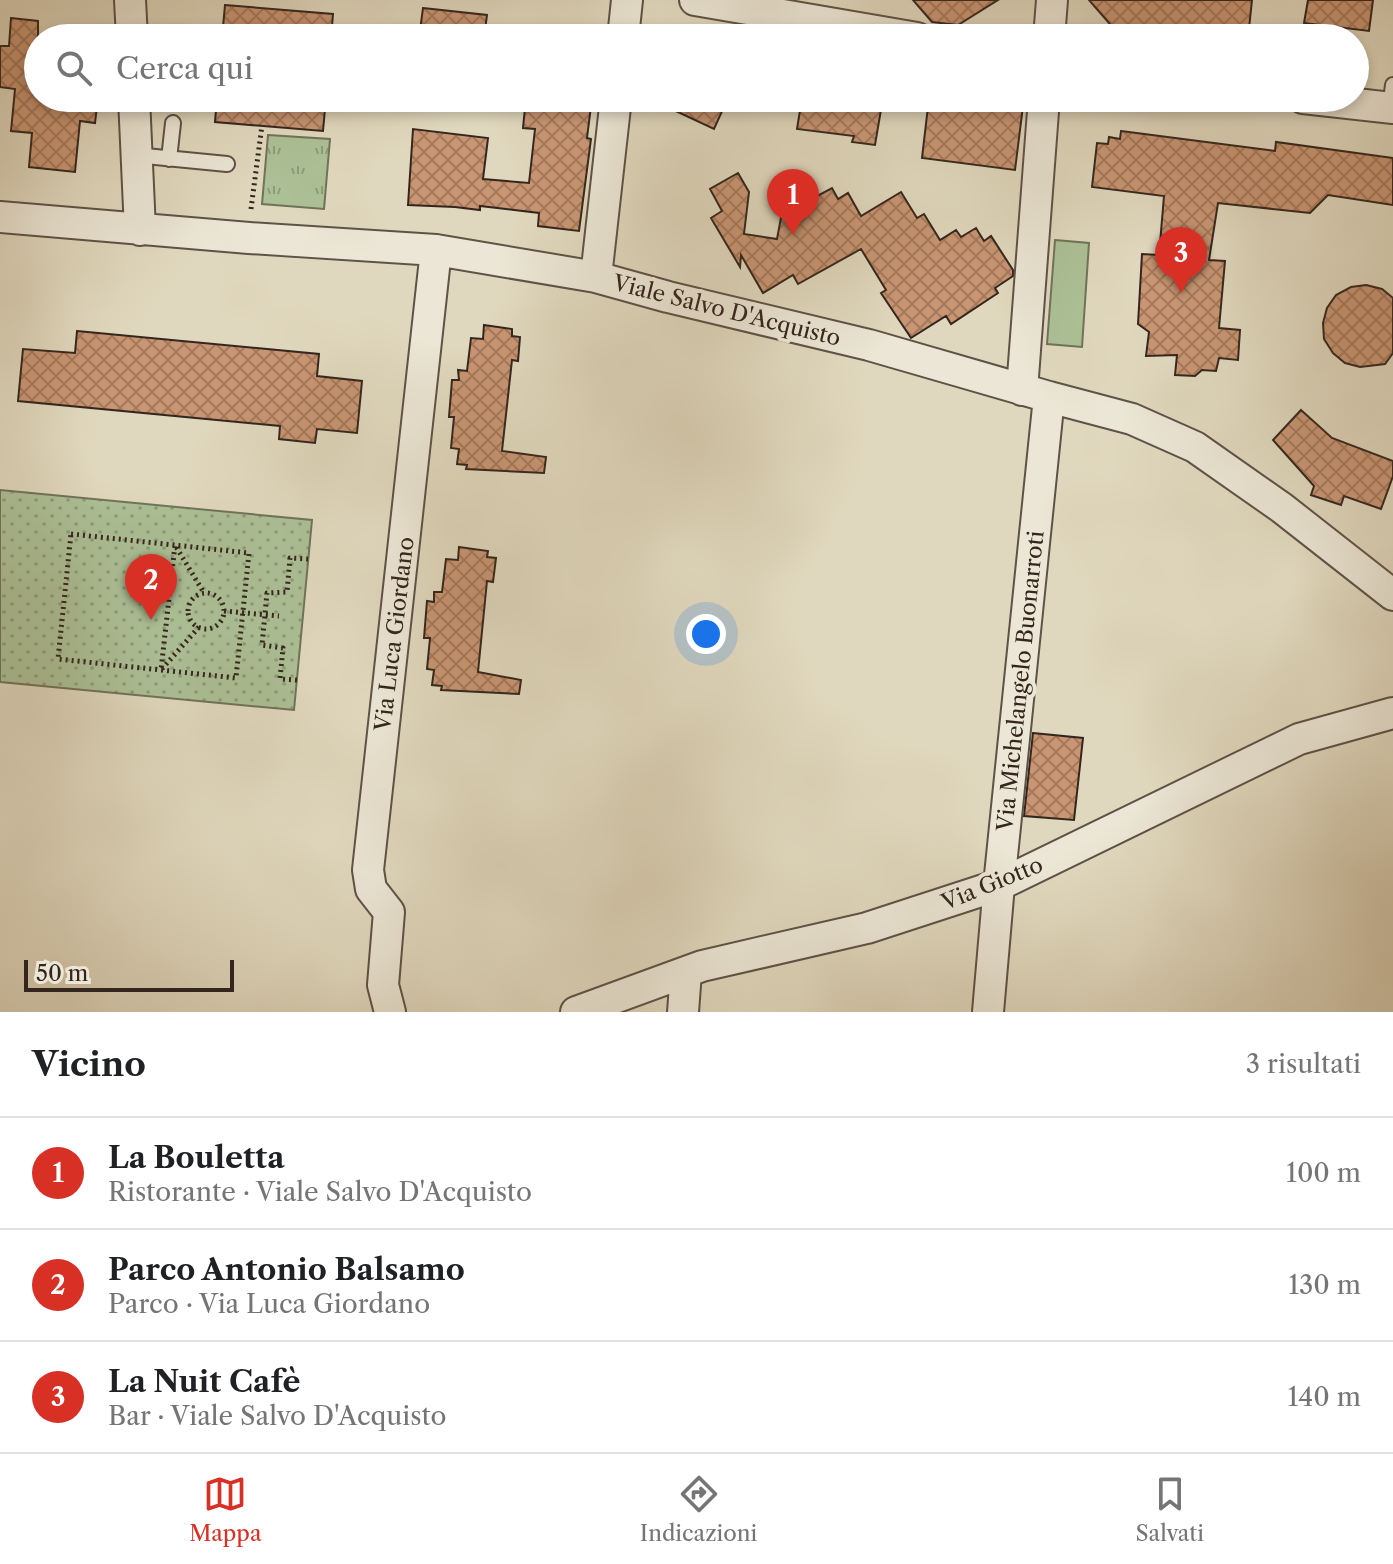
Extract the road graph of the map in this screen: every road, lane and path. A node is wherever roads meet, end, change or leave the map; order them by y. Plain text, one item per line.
1 (130, 0) edge
2 (627, 0) edge
3 (695, 0) edge
4 (1052, 0) edge
5 (131, 24) edge
6 (624, 24) edge
7 (835, 24) edge
8 (1050, 24) edge
9 (1369, 99) edge
10 (1392, 100) edge
11 (134, 112) edge
12 (614, 112) edge
13 (1044, 112) edge
14 (173, 123) dead end
15 (262, 125) dead end
16 (135, 155) junction
17 (169, 159) junction
18 (227, 164) dead end
19 (0, 217) edge
20 (140, 230) junction
21 (249, 238) junction
22 (436, 250) junction
23 (596, 277) junction
24 (1036, 394) junction
25 (175, 545) junction
26 (308, 559) dead end
27 (204, 593) junction
28 (1393, 595) edge
29 (224, 611) junction
30 (243, 613) junction
31 (265, 615) junction
32 (279, 616) dead end
33 (199, 627) junction
34 (161, 670) junction
35 (297, 680) dead end
36 (1393, 713) edge
37 (999, 885) junction
38 (686, 972) junction
39 (390, 1012) edge
40 (576, 1012) edge
41 (683, 1012) edge
42 (988, 1012) edge

1 - 5 street
2 - 6 street
3 - 7 street
4 - 8 street
9 - 10 street
11 - 16 street
12 - 23 street
13 - 24 street, Via Michelangelo Buonarroti
14 - 17 lane
15 - 21 path
16 - 17 lane
16 - 20 street
17 - 18 lane
19 - 20 street, Viale Salvo D'Acquisto
20 - 21 street, Viale Salvo D'Acquisto
21 - 22 street, Viale Salvo D'Acquisto
22 - 23 street, Viale Salvo D'Acquisto
22 - 39 street, Via Luca Giordano
23 - 24 street, Viale Salvo D'Acquisto
24 - 28 street, Viale Salvo D'Acquisto
24 - 37 street, Via Michelangelo Buonarroti
25 - 27 path
25 - 30 path
25 - 34 path
25 - 34 path
26 - 31 path
27 - 29 path
27 - 33 path
29 - 30 path
29 - 33 path
30 - 31 path
30 - 34 path
31 - 32 path
31 - 35 path
33 - 34 path
36 - 37 street, Via Giotto
37 - 38 street, Via Giotto
37 - 42 street, Via Michelangelo Buonarroti
38 - 40 street, Via Giotto
38 - 41 street

